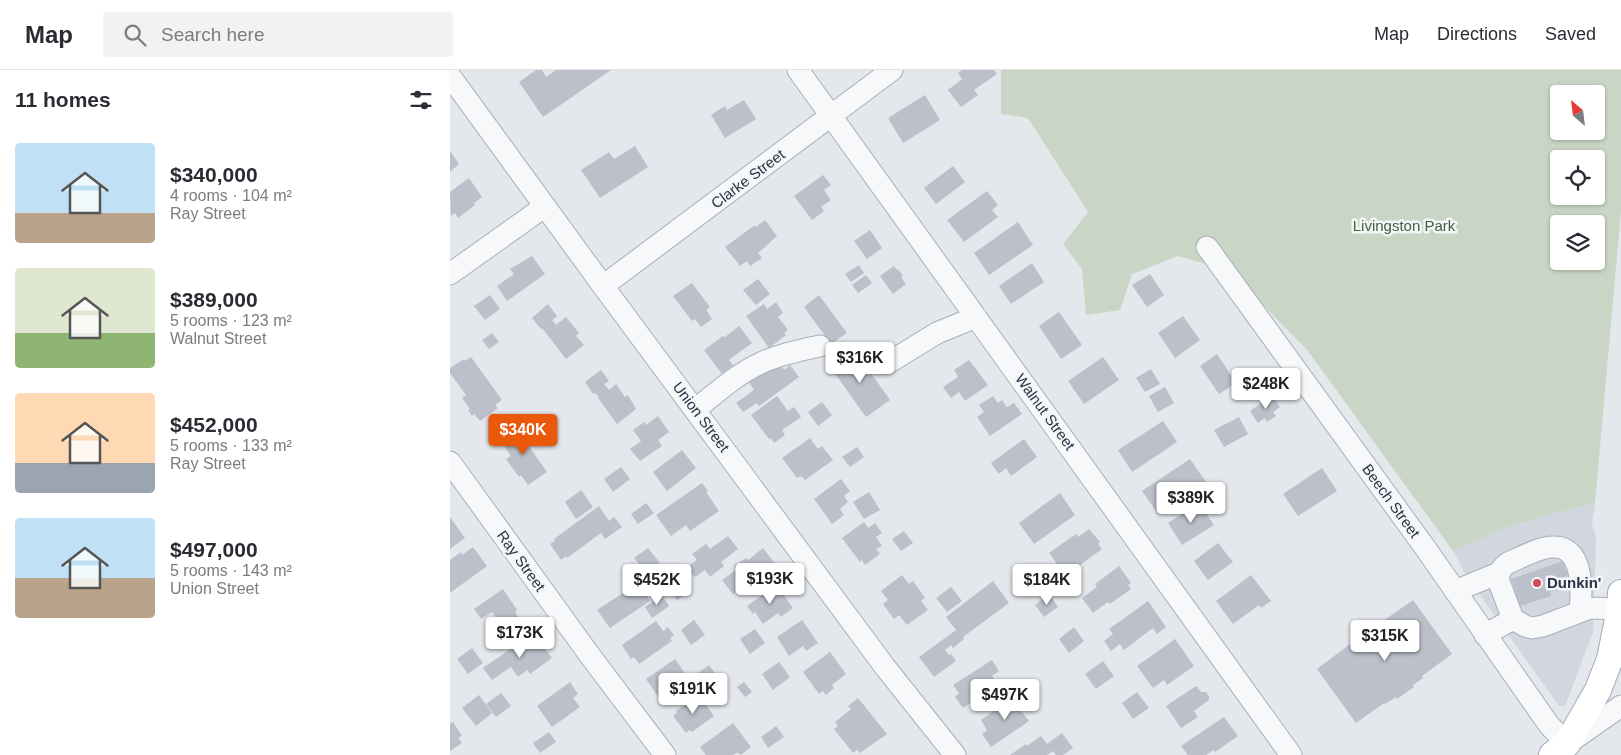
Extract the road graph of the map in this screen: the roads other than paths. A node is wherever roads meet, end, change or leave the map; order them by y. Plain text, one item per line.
1 (798, 70) edge
2 (892, 70) edge
3 (450, 76) edge
4 (832, 116) junction
5 (544, 206) junction
6 (1207, 248) dead end
7 (450, 274) edge
8 (603, 286) junction
9 (976, 317) junction
10 (820, 346) dead end
11 (888, 362) dead end
12 (696, 410) junction
13 (450, 462) edge
14 (1499, 573) junction
15 (1455, 591) junction
16 (1620, 601) edge
17 (1580, 612) junction
18 (1513, 619) junction
19 (1485, 635) junction
20 (1615, 667) edge
21 (1621, 706) edge
22 (1565, 751) edge
23 (665, 755) edge
24 (955, 755) edge
25 (1291, 755) edge

1 - 4 street, Walnut Street
2 - 4 street, Clarke Street
3 - 5 street, Union Street
4 - 8 street, Clarke Street
4 - 9 street, Walnut Street
5 - 7 street
5 - 8 street, Union Street
6 - 15 street, Beech Street
8 - 12 street, Union Street
9 - 11 street
9 - 25 street, Walnut Street
10 - 12 street
12 - 24 street, Union Street
13 - 23 street, Ray Street
14 - 15 street
14 - 17 street
14 - 18 street
15 - 19 street, Beech Street
16 - 17 street
16 - 20 main road
17 - 18 street
18 - 19 street
19 - 22 street, Beech Street
20 - 22 main road
21 - 22 street

